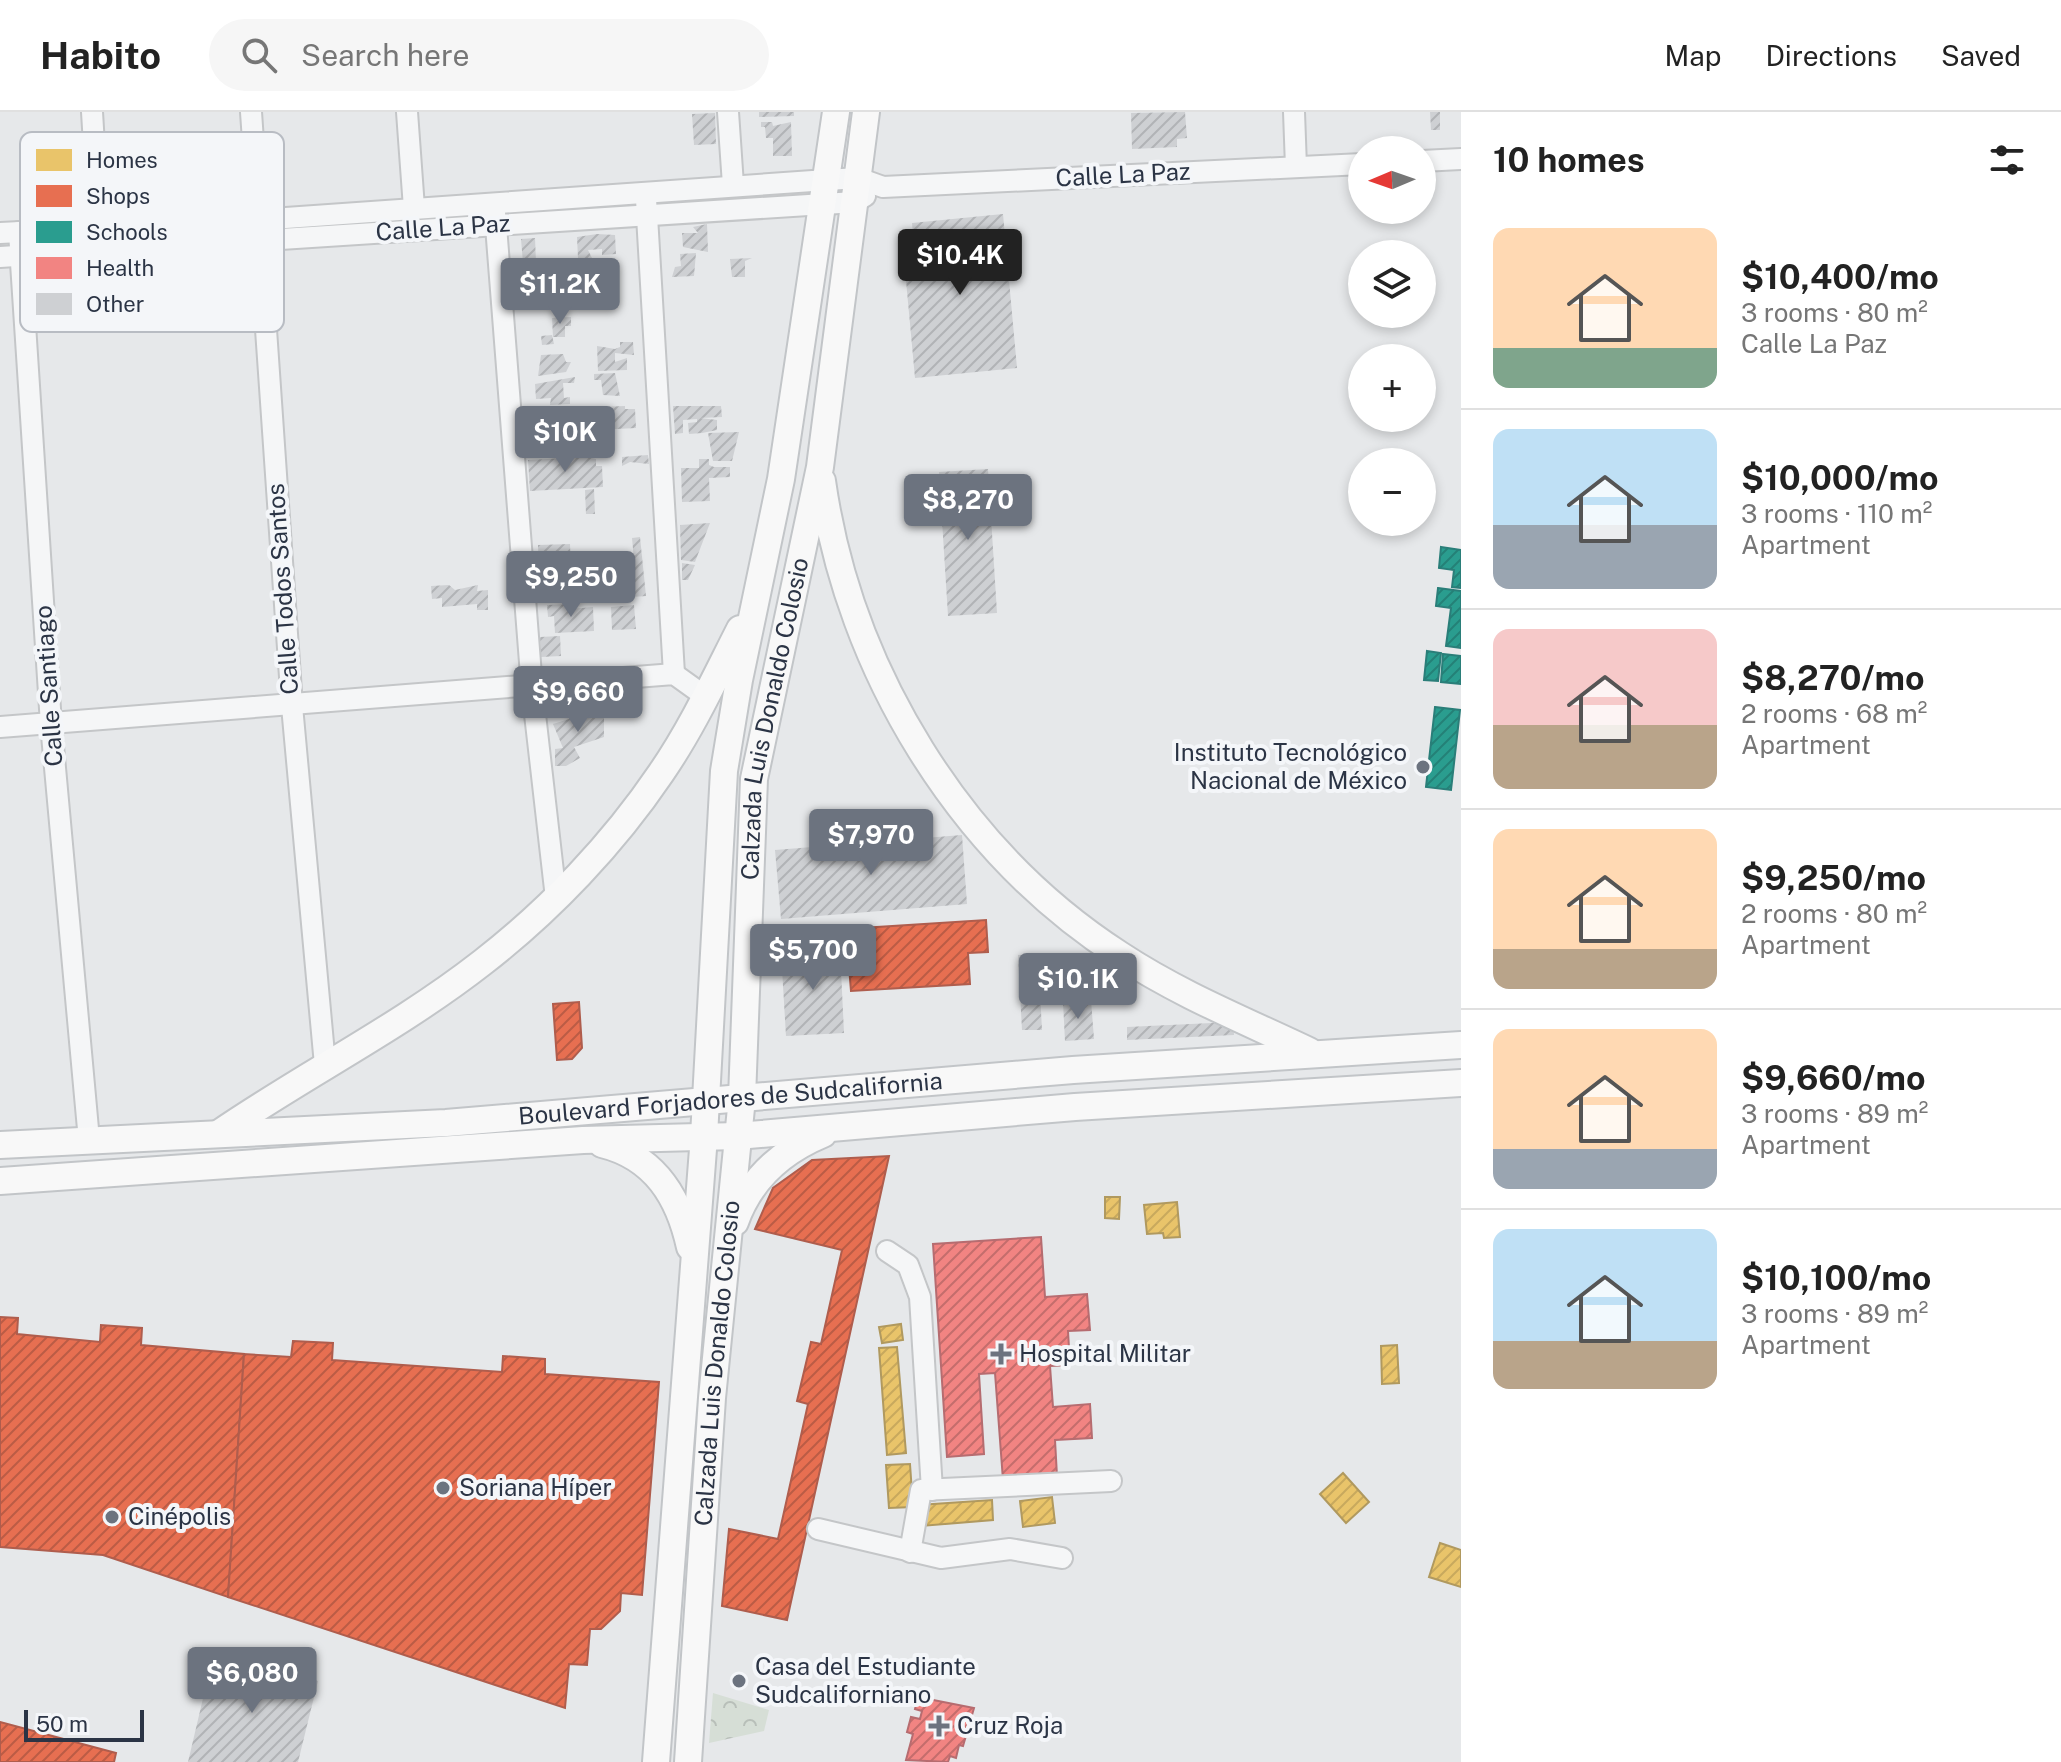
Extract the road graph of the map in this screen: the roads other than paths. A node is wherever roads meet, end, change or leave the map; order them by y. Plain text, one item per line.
1 (92, 112) edge
2 (251, 112) edge
3 (407, 112) edge
4 (728, 112) edge
5 (836, 112) edge
6 (866, 112) edge
7 (1294, 112) edge
8 (93, 132) edge
9 (252, 132) edge
10 (1461, 159) edge
11 (1436, 160) edge
12 (1348, 165) edge
13 (1296, 167) junction
14 (733, 185) junction
15 (856, 190) junction
16 (825, 191) junction
17 (494, 202) junction
18 (646, 202) junction
19 (414, 208) junction
20 (284, 218) edge
21 (496, 224) junction
22 (10, 232) edge
23 (284, 239) edge
24 (20, 253) edge
25 (20, 255) edge
26 (0, 257) edge
27 (26, 332) edge
28 (265, 332) edge
29 (820, 467) junction
30 (754, 601) junction
31 (674, 674) junction
32 (532, 688) junction
33 (706, 697) junction
34 (292, 706) junction
35 (51, 724) junction
36 (0, 727) edge
37 (556, 898) junction
38 (1461, 1045) edge
39 (1312, 1053) junction
40 (325, 1065) junction
41 (1073, 1070) junction
42 (1461, 1083) edge
43 (742, 1098) junction
44 (706, 1101) junction
45 (1075, 1107) junction
46 (446, 1123) junction
47 (840, 1126) junction
48 (259, 1133) junction
49 (216, 1135) junction
50 (704, 1136) junction
51 (737, 1136) junction
52 (89, 1140) junction
53 (583, 1140) junction
54 (0, 1145) edge
55 (404, 1155) junction
56 (301, 1161) junction
57 (0, 1181) edge
58 (724, 1251) junction
59 (887, 1251) dead end
60 (695, 1268) junction
61 (687, 1362) junction
62 (712, 1398) junction
63 (1111, 1481) dead end
64 (932, 1490) junction
65 (818, 1529) dead end
66 (910, 1552) junction
67 (1062, 1558) dead end
68 (657, 1758) edge
69 (692, 1761) edge

1 - 8 street
2 - 9 street, Calle Todos Santos
3 - 19 street
4 - 14 street
5 - 16 main road, Calzada Luis Donaldo Colosio
6 - 15 main road, Calzada Luis Donaldo Colosio
7 - 13 street
10 - 11 street
12 - 13 street, Calle La Paz
13 - 15 street, Calle La Paz
14 - 16 street, Calle La Paz
14 - 18 street, Calle La Paz
15 - 16 street, Calle La Paz
15 - 29 main road, Calzada Luis Donaldo Colosio
16 - 18 street, Calle La Paz
16 - 30 main road, Calzada Luis Donaldo Colosio
17 - 18 street, Calle La Paz
17 - 19 street, Calle La Paz
17 - 21 street
18 - 21 street, Calle La Paz
18 - 31 street
19 - 20 street, Calle La Paz
21 - 23 street, Calle La Paz
21 - 32 street
22 - 24 street, Calle Santiago
25 - 26 street, Calle La Paz
27 - 35 street, Calle Santiago
28 - 34 street, Calle Todos Santos
29 - 39 main road
29 - 43 main road, Calzada Luis Donaldo Colosio
30 - 33 main road
30 - 44 main road, Calzada Luis Donaldo Colosio
31 - 32 street
31 - 33 street
32 - 34 street
32 - 37 street
33 - 37 main road
34 - 35 street
34 - 40 street, Calle Todos Santos
35 - 36 street
35 - 52 street, Calle Santiago
37 - 40 main road
38 - 39 main road, Boulevard Forjadores de Sudcalifornia
39 - 41 main road, Boulevard Forjadores de Sudcalifornia
40 - 49 main road
41 - 43 main road, Boulevard Forjadores de Sudcalifornia
41 - 45 main road
42 - 45 main road, Boulevard Forjadores de Sudcalifornia
43 - 44 main road, Boulevard Forjadores de Sudcalifornia
43 - 51 main road, Calzada Luis Donaldo Colosio
44 - 46 main road, Boulevard Forjadores de Sudcalifornia
44 - 50 main road, Calzada Luis Donaldo Colosio
45 - 47 main road, Boulevard Forjadores de Sudcalifornia
46 - 48 main road, Boulevard Forjadores de Sudcalifornia
46 - 55 main road
47 - 51 main road, Boulevard Forjadores de Sudcalifornia
47 - 58 main road
48 - 49 main road, Boulevard Forjadores de Sudcalifornia
48 - 56 main road
49 - 52 main road, Boulevard Forjadores de Sudcalifornia
50 - 51 main road, Boulevard Forjadores de Sudcalifornia
50 - 53 main road, Boulevard Forjadores de Sudcalifornia
50 - 60 main road, Calzada Luis Donaldo Colosio
51 - 58 main road, Calzada Luis Donaldo Colosio
52 - 54 main road, Boulevard Forjadores de Sudcalifornia
53 - 55 main road, Boulevard Forjadores de Sudcalifornia
53 - 60 main road
55 - 56 main road, Boulevard Forjadores de Sudcalifornia
56 - 57 main road, Boulevard Forjadores de Sudcalifornia
58 - 62 main road, Calzada Luis Donaldo Colosio
59 - 64 street
60 - 61 main road, Calzada Luis Donaldo Colosio
61 - 62 main road
61 - 68 main road, Calzada Luis Donaldo Colosio
62 - 69 main road, Calzada Luis Donaldo Colosio
63 - 64 street
64 - 66 street
65 - 66 street
66 - 67 street
68 - 69 street

